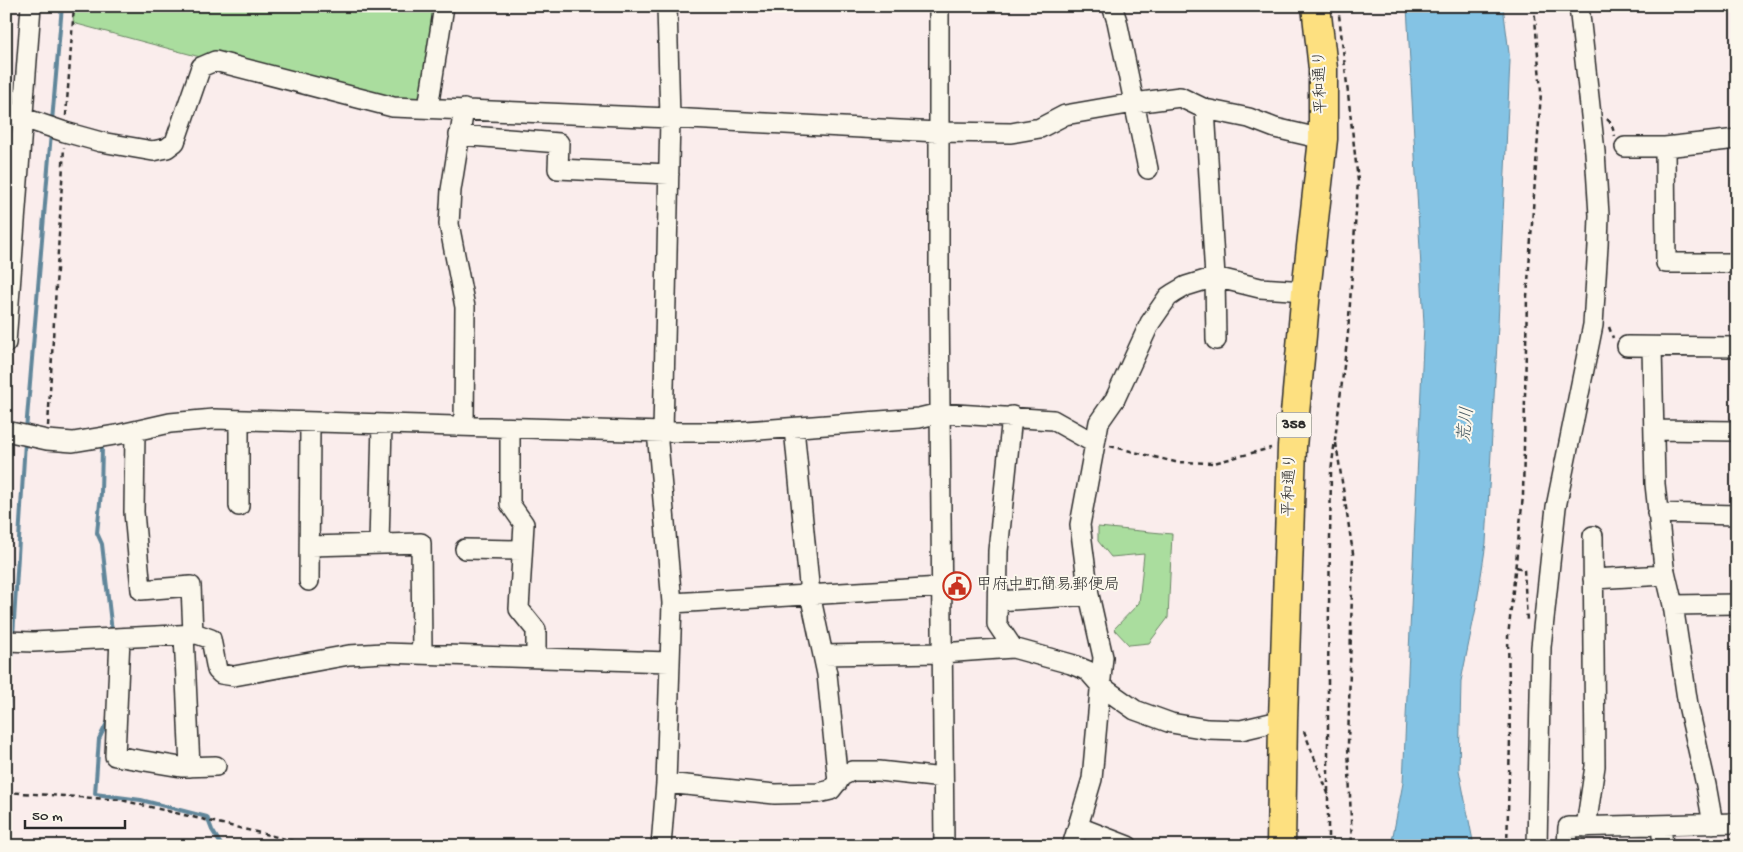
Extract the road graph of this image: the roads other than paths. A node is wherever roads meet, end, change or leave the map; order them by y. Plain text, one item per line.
1 (31, 6) edge
2 (444, 6) edge
3 (667, 6) edge
4 (939, 6) edge
5 (1112, 6) edge
6 (1316, 6) edge
7 (1579, 6) edge
8 (1134, 102) junction
9 (428, 108) junction
10 (464, 109) junction
11 (1205, 109) junction
12 (15, 115) edge
13 (670, 118) junction
14 (938, 132) junction
15 (459, 135) junction
16 (1323, 139) junction
17 (1737, 139) edge
18 (1625, 147) dead end
19 (1664, 147) junction
20 (1148, 169) dead end
21 (669, 174) junction
22 (1737, 263) edge
23 (1215, 277) junction
24 (1306, 291) junction
25 (1216, 340) dead end
26 (6, 343) edge
27 (1627, 346) dead end
28 (1652, 347) junction
29 (1737, 347) edge
30 (940, 413) junction
31 (1012, 416) junction
32 (239, 420) junction
33 (310, 422) junction
34 (382, 424) junction
35 (464, 426) junction
36 (510, 428) junction
37 (794, 428) junction
38 (1654, 430) junction
39 (135, 431) junction
40 (1737, 431) edge
41 (8, 432) edge
42 (660, 432) junction
43 (1094, 442) junction
44 (239, 506) dead end
45 (1657, 513) junction
46 (1737, 515) edge
47 (1592, 536) dead end
48 (379, 544) junction
49 (310, 546) junction
50 (464, 549) dead end
51 (522, 550) junction
52 (1665, 575) junction
53 (1593, 579) junction
54 (310, 580) dead end
55 (941, 587) junction
56 (810, 594) junction
57 (1090, 595) junction
58 (998, 601) junction
59 (672, 603) junction
60 (1737, 604) edge
61 (1672, 605) junction
62 (189, 635) junction
63 (120, 638) junction
64 (6, 641) edge
65 (1012, 648) junction
66 (942, 653) junction
67 (422, 654) junction
68 (823, 655) junction
69 (536, 658) junction
70 (670, 662) junction
71 (1101, 686) junction
72 (1283, 720) junction
73 (216, 766) dead end
74 (190, 767) junction
75 (943, 778) junction
76 (838, 782) junction
77 (666, 783) junction
78 (1737, 823) edge
79 (1713, 824) junction
80 (1660, 825) junction
81 (1078, 827) junction
82 (1586, 827) junction
83 (661, 846) edge
84 (944, 846) edge
85 (1072, 846) edge
86 (1128, 846) edge
87 (1281, 846) edge
88 (1537, 846) edge
89 (1567, 846) edge
90 (1663, 846) edge

1 - 12 street
2 - 9 street
3 - 13 street
4 - 14 street
5 - 8 street
6 - 16 highway, 平和通り / 358
7 - 88 street
8 - 11 street
8 - 14 street
8 - 20 street
9 - 10 street
9 - 12 street
10 - 13 street
10 - 15 street
11 - 16 street
11 - 23 street
12 - 26 street
13 - 14 street
13 - 21 street
14 - 30 street
15 - 21 street
15 - 35 street
16 - 24 highway, 平和通り / 358
17 - 19 street
18 - 19 street
19 - 22 street
21 - 42 street
23 - 24 street
23 - 25 street
23 - 43 street
24 - 72 highway, 平和通り / 358
27 - 28 street
28 - 29 street
28 - 38 street
30 - 31 street
30 - 37 street
30 - 55 street
31 - 43 street
31 - 58 street
32 - 33 street
32 - 39 street
32 - 44 street
33 - 34 street
33 - 49 street
34 - 35 street
34 - 48 street
35 - 36 street
36 - 42 street
36 - 51 street
37 - 42 street
37 - 56 street
38 - 40 street
38 - 45 street
39 - 41 street
39 - 62 street
42 - 59 street
43 - 57 street
45 - 46 street
45 - 52 street
47 - 53 street
48 - 49 street
48 - 67 street
49 - 54 street
50 - 51 street
51 - 69 street
52 - 53 street
52 - 61 street
53 - 82 street
55 - 56 street
55 - 66 street
56 - 59 street
56 - 68 street
57 - 58 street
57 - 71 street
58 - 65 street
59 - 70 street
60 - 61 street
61 - 79 street
62 - 63 street
62 - 67 street
62 - 74 street
63 - 64 street
63 - 74 street
65 - 66 street
65 - 71 street
66 - 68 street
66 - 75 street
67 - 69 street
68 - 76 street
69 - 70 street
70 - 77 street
71 - 72 street
71 - 81 street
72 - 87 highway, 平和通り / 358
73 - 74 street
75 - 76 street
75 - 84 street
76 - 77 street
77 - 83 street
78 - 79 street
79 - 80 street
80 - 82 street
80 - 90 street
81 - 85 street
81 - 86 street
82 - 89 street

